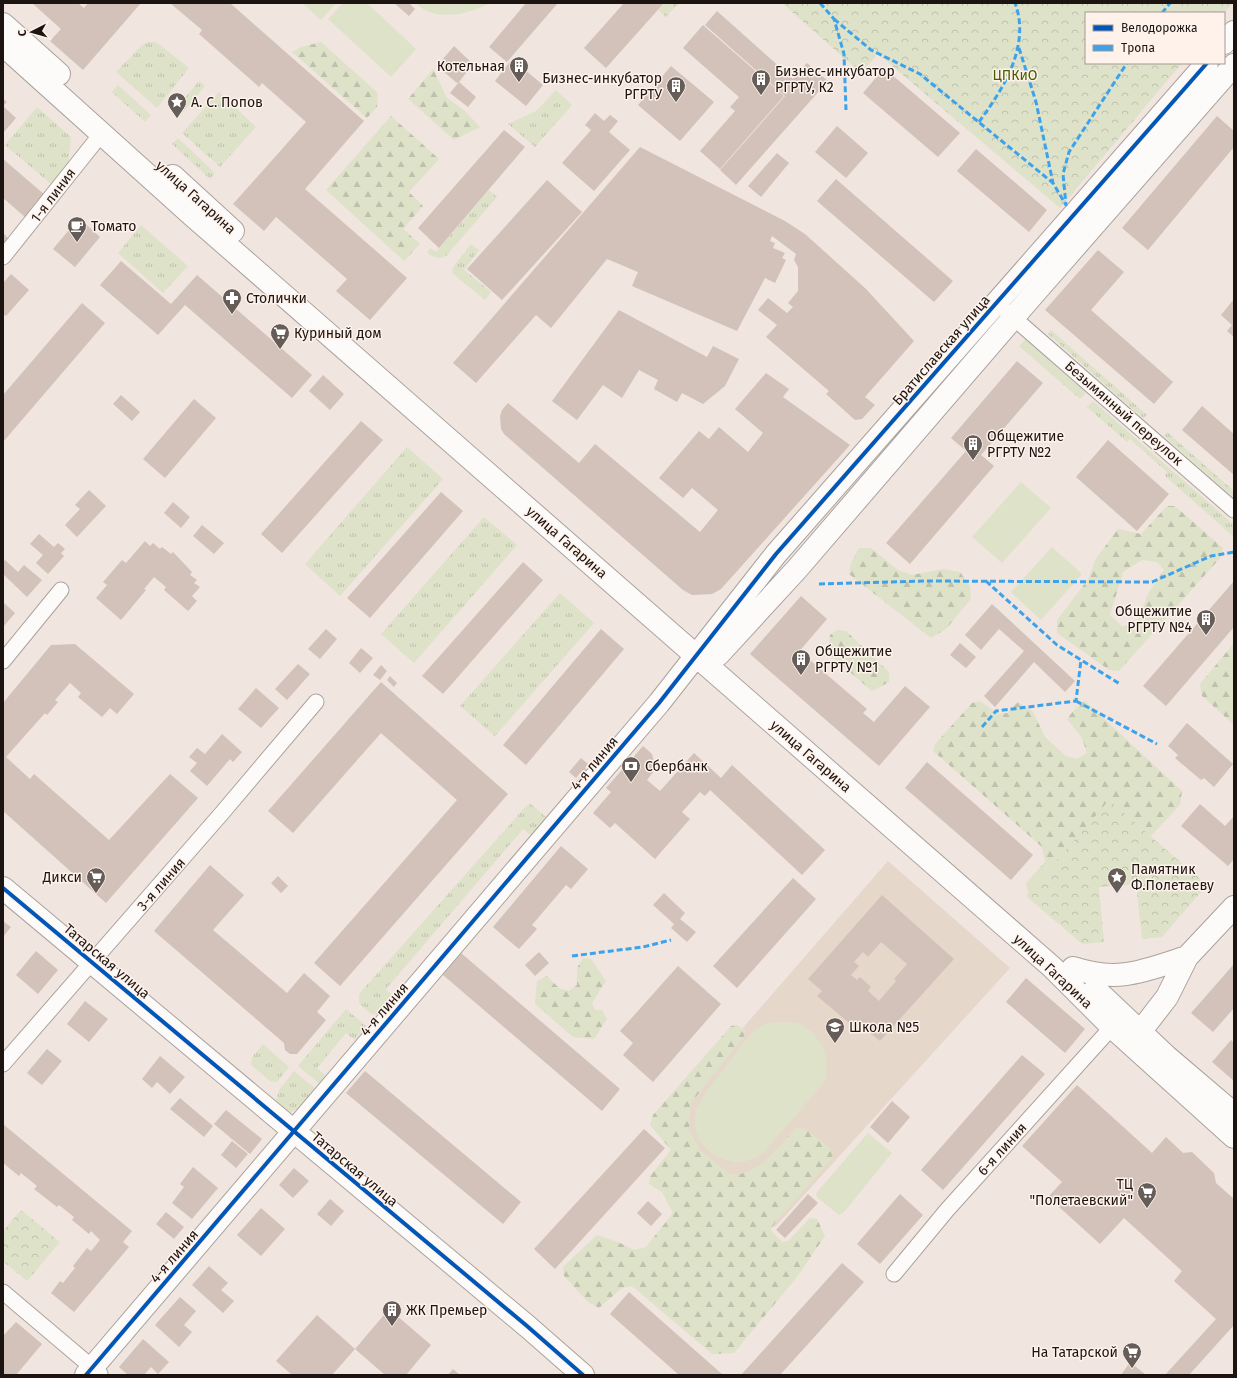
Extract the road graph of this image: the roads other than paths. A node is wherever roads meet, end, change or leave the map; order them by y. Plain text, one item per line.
1 (3, 24) edge
2 (1234, 32) edge
3 (1225, 42) edge
4 (3, 45) edge
5 (1206, 64) edge
6 (1234, 65) edge
7 (102, 133) junction
8 (3, 257) edge
9 (996, 304) junction
10 (1014, 317) junction
11 (386, 376) junction
12 (1234, 510) edge
13 (61, 590) dead end
14 (707, 652) junction
15 (3, 661) edge
16 (316, 702) dead end
17 (3, 888) edge
18 (1234, 906) edge
19 (1186, 957) junction
20 (92, 963) junction
21 (1073, 968) junction
22 (1112, 1027) junction
23 (1140, 1032) junction
24 (3, 1064) edge
25 (1157, 1068) junction
26 (1234, 1114) edge
27 (294, 1132) junction
28 (1234, 1137) edge
29 (894, 1274) dead end
30 (3, 1292) edge
31 (93, 1373) edge
32 (583, 1375) edge

1 - 11 street, улица Гагарина
2 - 3 street
4 - 7 street, улица Гагарина
5 - 9 street, Братиславская улица
6 - 10 street
7 - 8 street, 1-я линия
7 - 11 street, улица Гагарина
9 - 10 street, Братиславская улица
9 - 14 street, Братиславская улица
10 - 12 street, Безымянный переулок
10 - 14 street
11 - 14 street, улица Гагарина
13 - 15 street
14 - 21 street, улица Гагарина
14 - 22 street, улица Гагарина
14 - 27 street, 4-я линия
16 - 20 street, 3-я линия
17 - 20 street, Татарская улица
18 - 19 street
19 - 21 street
19 - 23 street
20 - 24 street, 3-я линия
20 - 27 street, Татарская улица
21 - 23 street, улица Гагарина
22 - 23 street
22 - 25 street, улица Гагарина
22 - 29 street, 6-я линия
23 - 25 street
23 - 26 street, улица Гагарина
25 - 28 street, улица Гагарина
27 - 31 street, 4-я линия
27 - 32 street, Татарская улица
30 - 31 street

